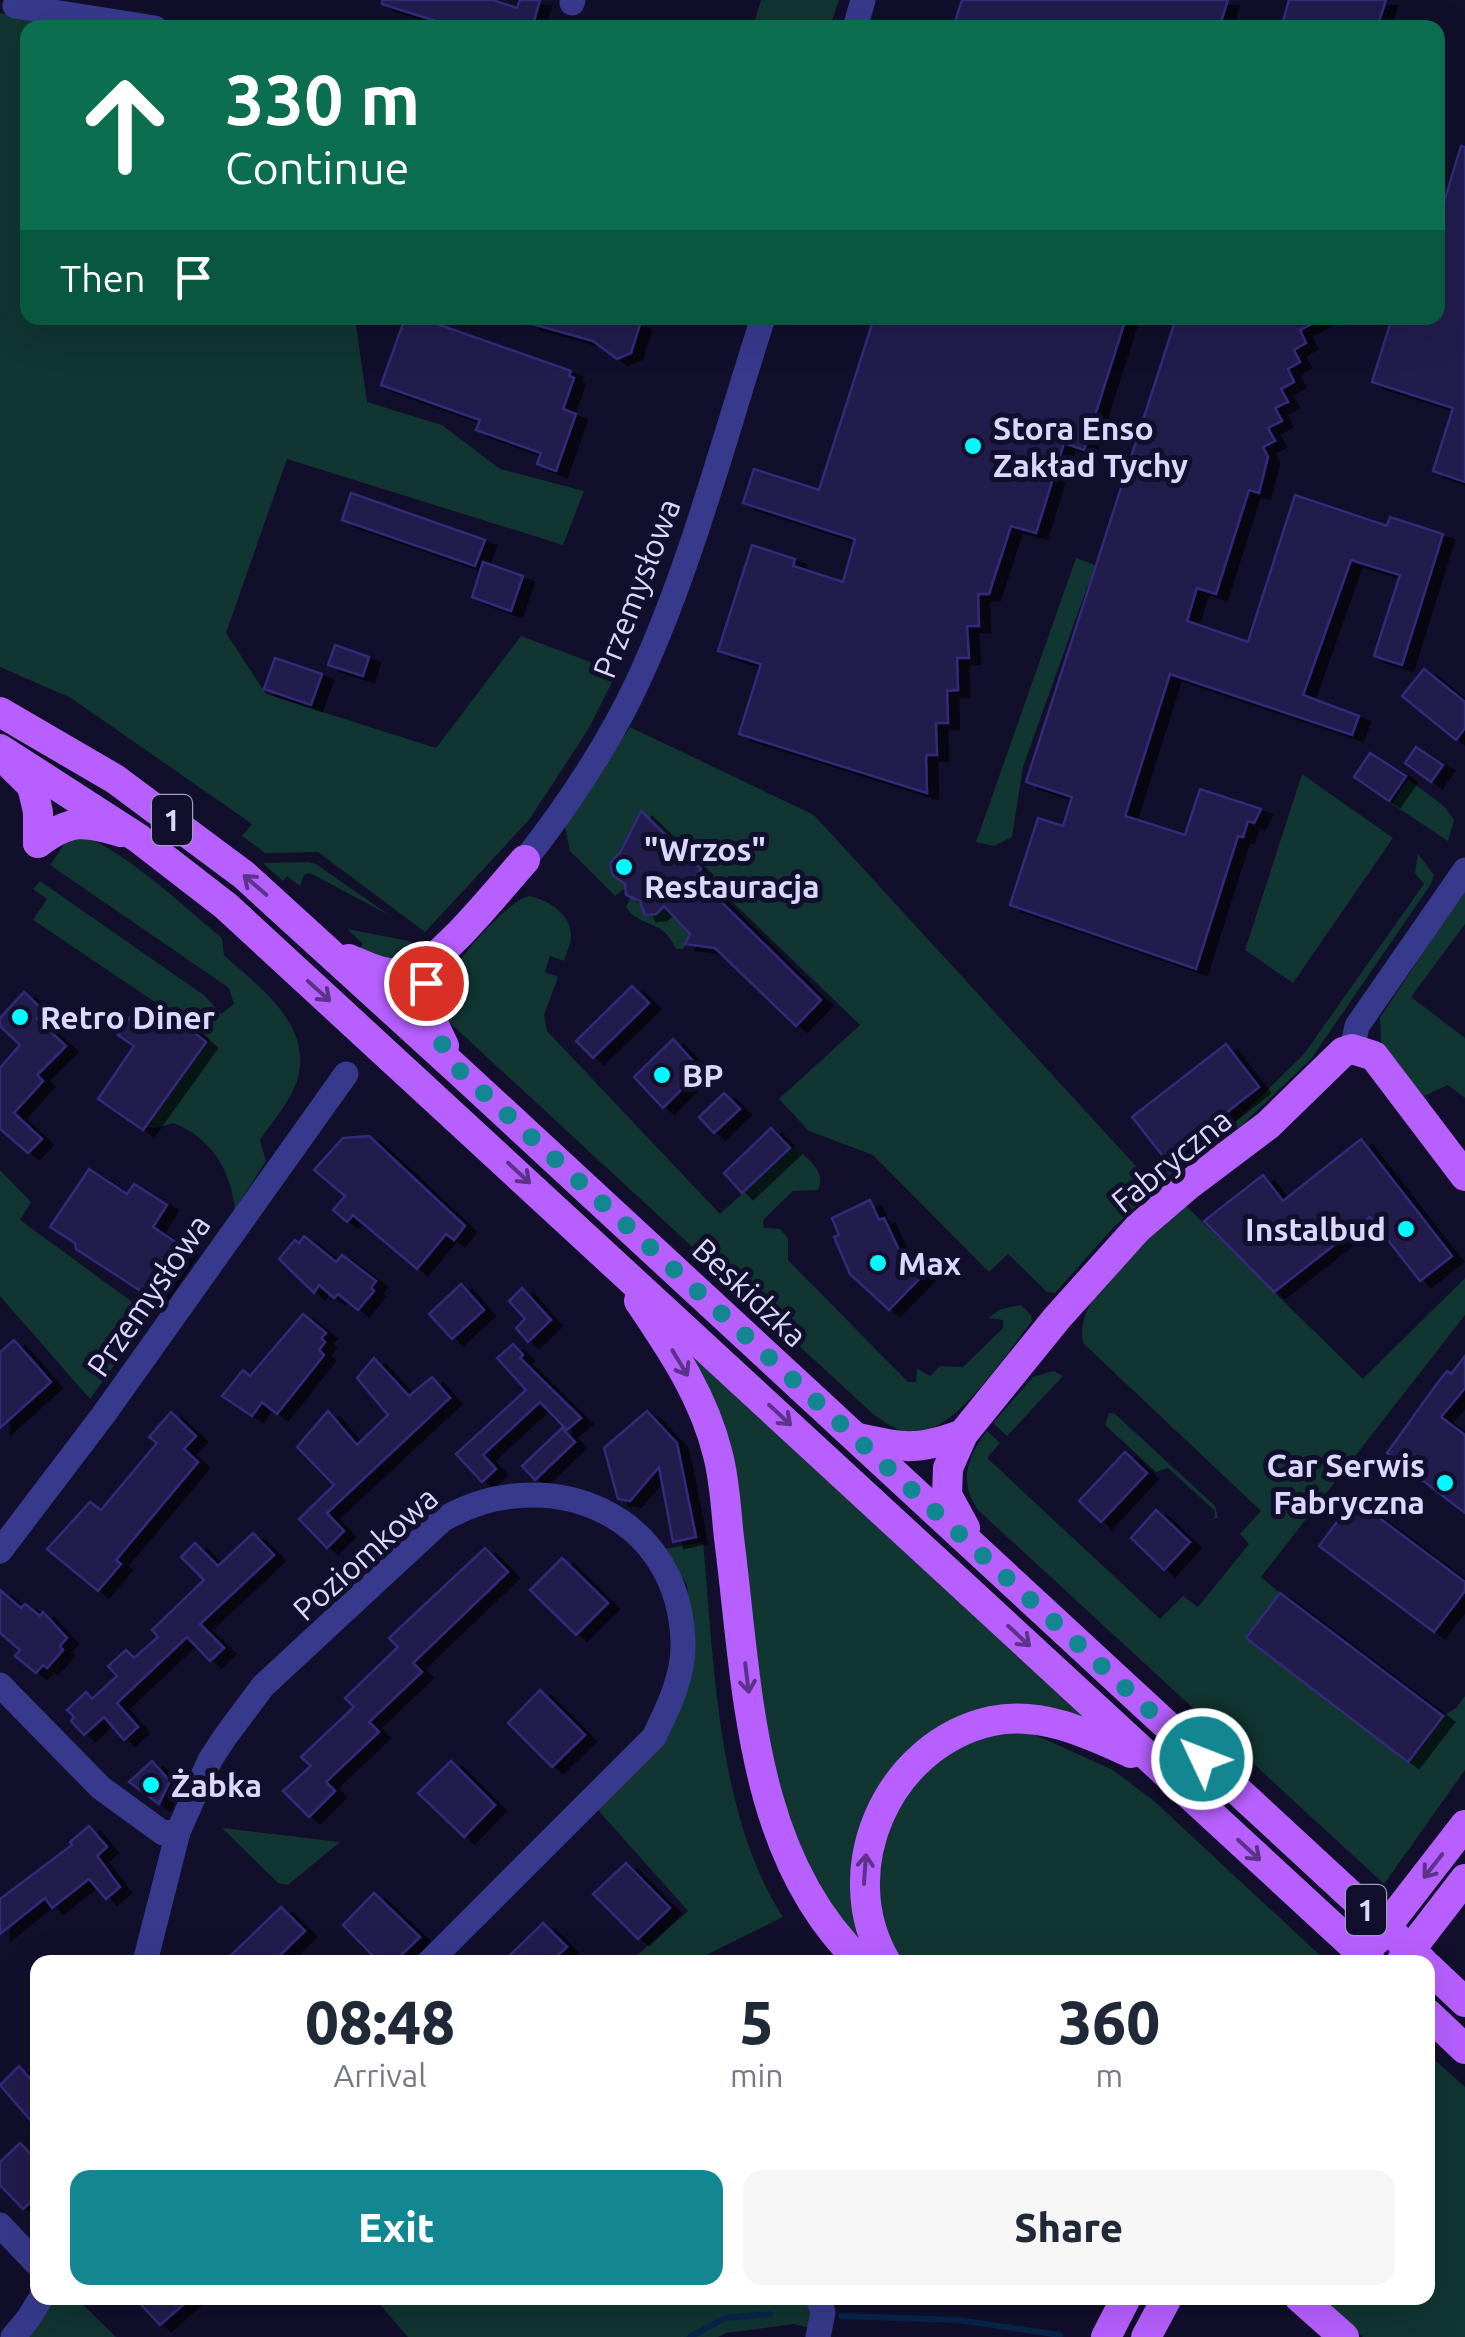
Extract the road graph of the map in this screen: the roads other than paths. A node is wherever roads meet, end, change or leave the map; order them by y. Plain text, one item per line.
1 (15, 6) dead end
2 (104, 20) edge
3 (760, 325) edge
4 (0, 712) edge
5 (0, 751) edge
6 (138, 838) junction
7 (524, 860) joint
8 (1465, 870) edge
9 (328, 950) junction
10 (436, 957) junction
11 (1352, 1049) junction
12 (459, 1070) junction
13 (346, 1074) dead end
14 (1465, 1176) edge
15 (606, 1254) junction
16 (963, 1434) junction
17 (855, 1438) junction
18 (976, 1548) junction
19 (0, 1551) edge
20 (0, 1684) edge
21 (1156, 1766) junction
22 (1465, 1825) edge
23 (178, 1832) junction
24 (1465, 1878) edge
25 (147, 1955) edge
26 (437, 1955) edge
27 (854, 1955) edge
28 (883, 1955) edge
29 (1363, 1955) edge
30 (1364, 1955) edge
31 (1406, 1955) edge
32 (1414, 1955) edge
33 (1435, 1974) edge
34 (1465, 2002) edge
35 (1435, 2021) edge
36 (1465, 2049) edge
37 (0, 2226) edge
38 (30, 2257) edge
39 (37, 2305) edge
40 (820, 2305) edge
41 (1122, 2305) edge
42 (1163, 2305) edge
43 (1308, 2305) edge
44 (13, 2337) edge
45 (818, 2337) edge
46 (1106, 2337) edge
47 (1146, 2337) edge
48 (1344, 2337) edge

1 - 2 street
3 - 7 street, Przemysłowa
9 -> 4 main road, Beskidzka / 1
5 - 6 main road, 1
5 - 6 main road
6 -> 15 main road, 1
7 - 10 main road
8 - 11 street, Fabryczna
9 - 10 main road
9 - 12 main road, Beskidzka / 1
10 - 12 main road
11 - 14 main road
11 - 16 main road, Fabryczna
12 - 17 main road, Beskidzka / 1
13 - 19 street, Przemysłowa
15 -> 21 main road, 1
15 -> 27 main road
16 - 17 main road
16 - 18 main road
17 - 18 main road, Beskidzka / 1
18 - 32 main road, Beskidzka / 1
20 - 23 street
28 -> 21 main road
21 -> 29 main road, 1
22 -> 30 main road
23 - 25 street, Poziomkowa
23 - 26 street, Poziomkowa
24 - 31 main road
33 - 34 main road, Beskidzka / 1
35 - 36 main road
37 - 38 street
39 - 44 street
40 - 45 street
41 - 46 main road
42 - 47 main road
43 - 48 main road

